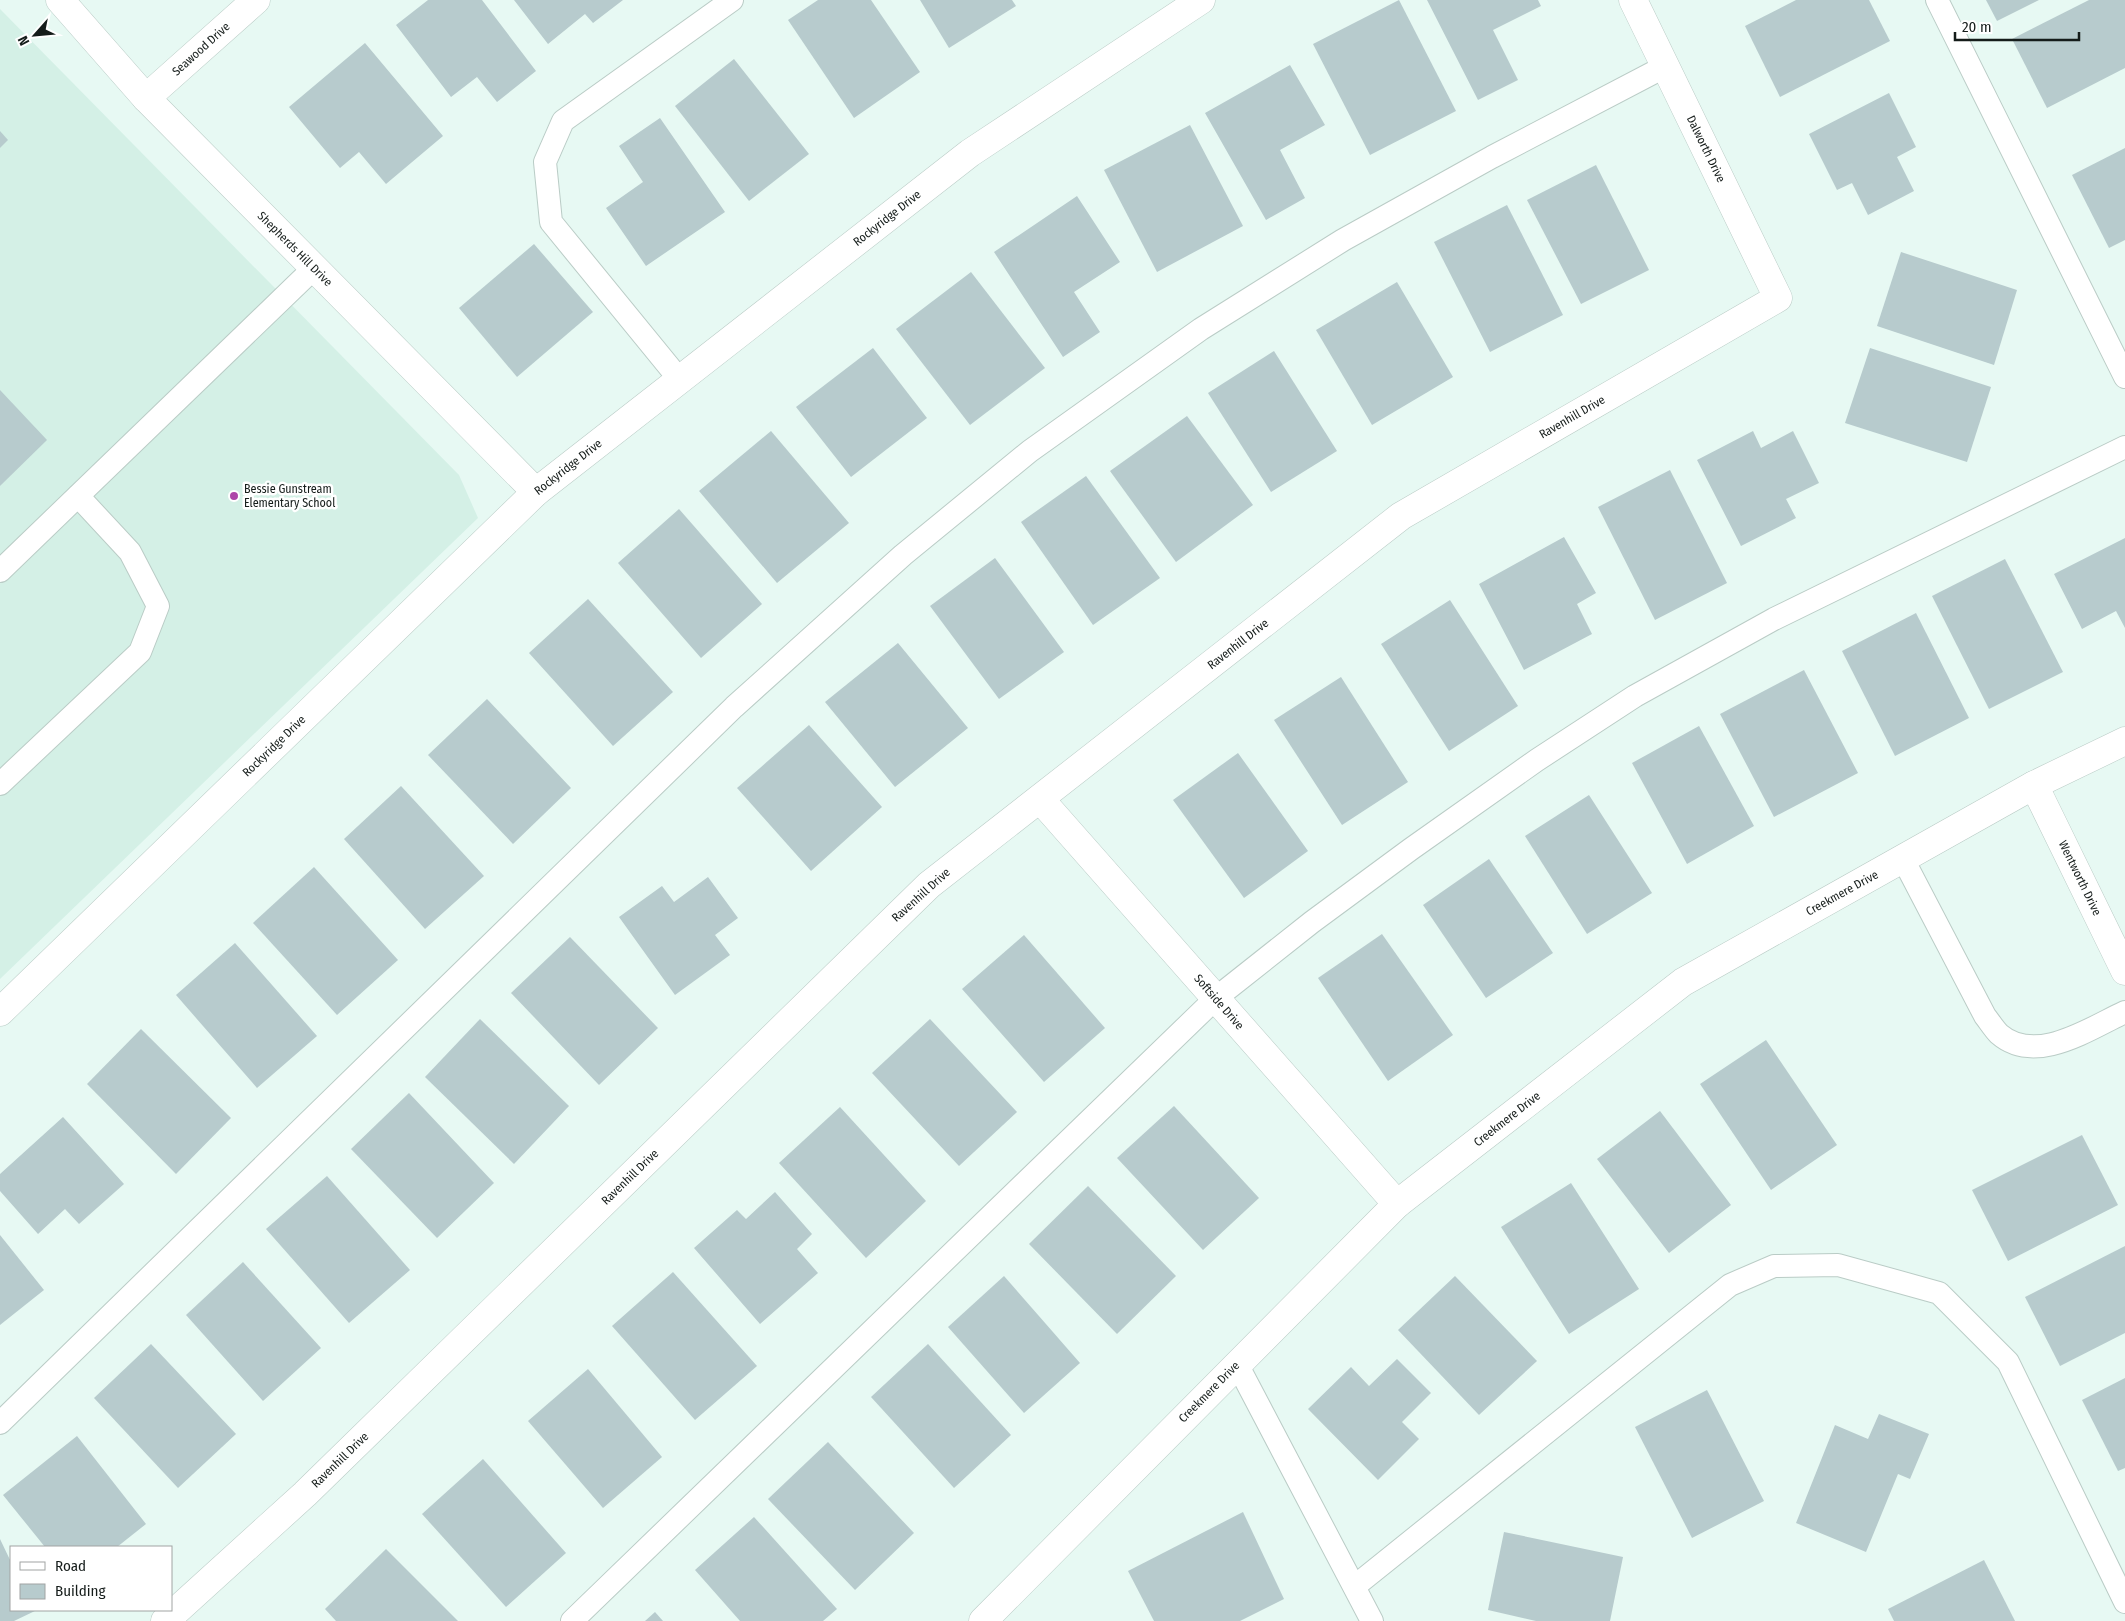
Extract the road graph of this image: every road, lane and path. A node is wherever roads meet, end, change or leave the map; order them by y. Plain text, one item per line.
1 (60, 0) edge
2 (256, 0) edge
3 (732, 0) edge
4 (1200, 0) edge
5 (1634, 0) edge
6 (1937, 0) edge
7 (1666, 66) junction
8 (146, 98) junction
9 (314, 269) junction
10 (1778, 298) joint
11 (2125, 377) edge
12 (680, 380) junction
13 (2125, 447) edge
14 (536, 492) junction
15 (78, 496) junction
16 (0, 571) edge
17 (2125, 741) edge
18 (0, 784) edge
19 (2034, 785) junction
20 (1040, 799) junction
21 (1902, 859) junction
22 (2125, 970) edge
23 (1216, 998) junction
24 (0, 1012) edge
25 (2125, 1012) edge
26 (1398, 1204) junction
27 (1237, 1364) junction
28 (0, 1424) edge
29 (1355, 1586) junction
30 (2125, 1602) edge
31 (1010, 1611) edge
32 (165, 1621) edge
33 (572, 1621) edge
34 (983, 1621) edge
35 (1372, 1621) edge

1 - 8 street, Shepherds Hill Drive
2 - 8 street, Seawood Drive
3 - 12 lane
4 - 12 street, Rockyridge Drive
5 - 7 street, Dalworth Drive
6 - 11 lane
7 - 10 street, Dalworth Drive
7 - 28 lane
8 - 9 street, Shepherds Hill Drive
9 - 14 street, Shepherds Hill Drive
9 - 15 lane
10 - 20 street, Ravenhill Drive
12 - 14 street, Rockyridge Drive
13 - 23 lane
14 - 24 street, Rockyridge Drive
15 - 16 lane
15 - 18 lane
17 - 19 street, Creekmere Drive
19 - 21 street, Creekmere Drive
19 - 22 street, Wentworth Drive
20 - 23 street, Softside Drive
20 - 32 street, Ravenhill Drive
21 - 25 lane
21 - 26 street, Creekmere Drive
23 - 26 street, Softside Drive
23 - 33 lane
26 - 27 street, Creekmere Drive
27 - 29 lane
27 - 31 street, Creekmere Drive
29 - 30 lane
29 - 35 lane
31 - 34 street, Creekmere Drive

